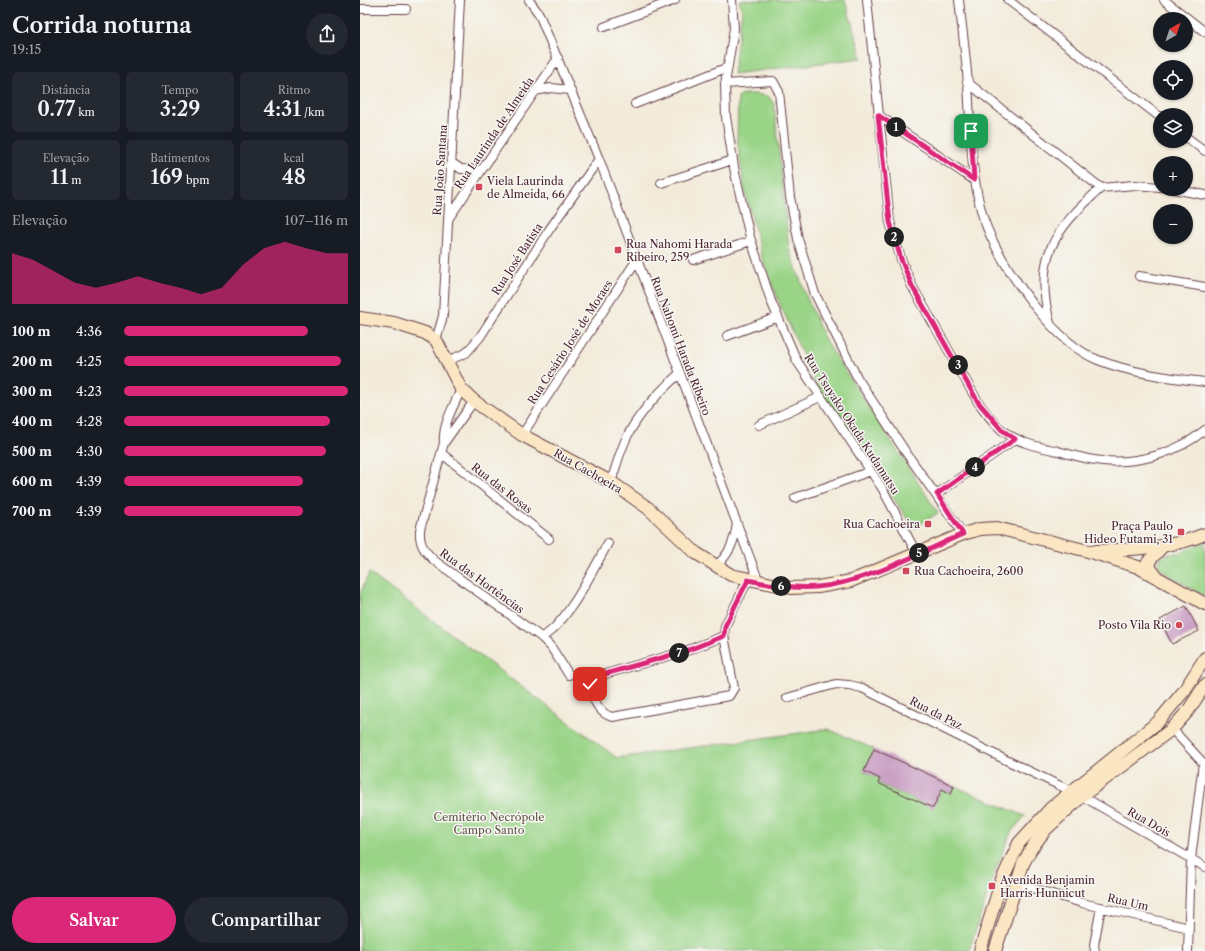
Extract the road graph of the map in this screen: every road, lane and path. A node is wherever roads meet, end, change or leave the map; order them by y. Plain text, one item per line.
1 (460, 0) edge
2 (529, 0) edge
3 (675, 0) edge
4 (732, 0) edge
5 (867, 0) edge
6 (958, 0) edge
7 (1008, 0) edge
8 (1164, 0) edge
9 (360, 9) edge
10 (406, 9) dead end
11 (604, 27) dead end
12 (1205, 32) edge
13 (558, 58) junction
14 (726, 68) junction
15 (967, 82) junction
16 (725, 84) junction
17 (570, 90) junction
18 (535, 91) junction
19 (635, 104) dead end
20 (1153, 112) edge
21 (878, 115) junction
22 (1193, 143) edge
23 (1205, 152) edge
24 (599, 160) junction
25 (733, 160) junction
26 (452, 163) junction
27 (481, 170) junction
28 (974, 180) junction
29 (661, 183) dead end
30 (1153, 186) edge
31 (1101, 188) junction
32 (1193, 193) edge
33 (1205, 195) edge
34 (448, 219) junction
35 (751, 241) junction
36 (693, 260) dead end
37 (636, 261) junction
38 (1139, 276) dead end
39 (1205, 287) edge
40 (778, 317) junction
41 (360, 318) edge
42 (1050, 326) junction
43 (727, 336) dead end
44 (436, 340) junction
45 (447, 360) junction
46 (680, 373) junction
47 (1205, 382) edge
48 (461, 389) junction
49 (820, 397) junction
50 (474, 401) junction
51 (759, 425) dead end
52 (1205, 430) edge
53 (522, 435) junction
54 (1015, 439) junction
55 (444, 443) junction
56 (442, 454) junction
57 (870, 471) junction
58 (611, 482) junction
59 (937, 494) junction
60 (796, 498) dead end
61 (737, 523) junction
62 (963, 534) junction
63 (1205, 534) edge
64 (549, 539) dead end
65 (608, 543) dead end
66 (1162, 547) junction
67 (1088, 551) junction
68 (917, 554) junction
69 (715, 567) junction
70 (1157, 577) junction
71 (754, 581) junction
72 (1205, 604) edge
73 (541, 636) junction
74 (724, 636) junction
75 (1205, 658) edge
76 (569, 675) dead end
77 (1205, 685) edge
78 (787, 698) dead end
79 (1172, 729) junction
80 (1204, 764) edge
81 (1077, 793) junction
82 (1191, 859) junction
83 (1205, 867) edge
84 (1016, 883) junction
85 (1101, 907) junction
86 (1189, 928) junction
87 (980, 951) edge
88 (995, 951) edge
89 (1095, 951) edge
90 (1188, 951) edge

1 - 26 street, Rua João Santana
2 - 13 street, Rua Nahomi Harada Ribeiro
3 - 11 street
4 - 14 street, Rua Tsuyako Okada Kudamatsu
5 - 21 street
6 - 15 street
7 - 20 street
8 - 12 street
9 - 10 street
13 - 17 street, Rua Nahomi Harada Ribeiro
13 - 18 street, Rua Laurinda de Almeida
14 - 16 street, Rua Tsuyako Okada Kudamatsu
14 - 19 street
15 - 28 street
15 - 31 street
16 - 25 street, Rua Tsuyako Okada Kudamatsu
16 - 59 street
17 - 18 street
17 - 24 street, Rua Nahomi Harada Ribeiro
18 - 27 street, Rua Laurinda de Almeida
21 - 28 street
21 - 54 street
22 - 23 street
24 - 37 street, Rua Nahomi Harada Ribeiro
24 - 45 street, Rua José Batista
25 - 29 street
25 - 35 street, Rua Tsuyako Okada Kudamatsu
26 - 27 street
26 - 34 street, Rua João Santana
27 - 34 street, Rua Laurinda de Almeida
28 - 42 street
30 - 31 street
31 - 42 street
32 - 33 street
34 - 44 street, Rua João Santana
35 - 36 street
35 - 40 street, Rua Tsuyako Okada Kudamatsu
37 - 46 street, Rua Nahomi Harada Ribeiro
37 - 53 street, Rua Cesário José de Moraes
38 - 39 street
40 - 43 street
40 - 49 street, Rua Tsuyako Okada Kudamatsu
41 - 44 main road
42 - 47 street
44 - 45 main road, Rua Cachoeira
45 - 48 main road, Rua Cachoeira
46 - 58 street
46 - 61 street, Rua Nahomi Harada Ribeiro
48 - 50 main road, Rua Cachoeira
48 - 55 street, Rua das Hortências
49 - 51 street
49 - 57 street, Rua Tsuyako Okada Kudamatsu
50 - 53 main road, Rua Cachoeira
50 - 55 street, Rua das Hortências
52 - 54 street
53 - 58 main road, Rua Cachoeira
54 - 59 street
55 - 56 street, Rua das Hortências
56 - 64 street, Rua das Rosas
56 - 73 street, Rua das Hortências
57 - 60 street
57 - 68 street, Rua Tsuyako Okada Kudamatsu
58 - 69 main road, Rua Cachoeira
59 - 62 street
61 - 69 street
61 - 71 street, Rua Nahomi Harada Ribeiro
62 - 67 main road, Rua Cachoeira
62 - 68 main road, Rua Cachoeira
63 - 66 main road, Rua Cachoeira
65 - 73 street
66 - 67 main road, Rua Cachoeira
66 - 70 main road
67 - 70 main road, Rua Cachoeira
68 - 71 main road, Rua Cachoeira
69 - 71 main road, Rua Cachoeira
70 - 72 main road, Rua Cachoeira
71 - 74 street
73 - 76 street, Rua das Hortências
74 - 74 street
75 - 81 main road
77 - 79 main road
78 - 81 street, Rua da Paz
79 - 80 street
79 - 81 main road
80 - 82 street
81 - 82 street, Rua Dois
81 - 84 main road
81 - 87 main road
82 - 83 street, Rua Dois
82 - 86 street
84 - 85 street, Rua Um
84 - 88 main road
85 - 86 street, Rua Um
85 - 89 street
86 - 90 street

